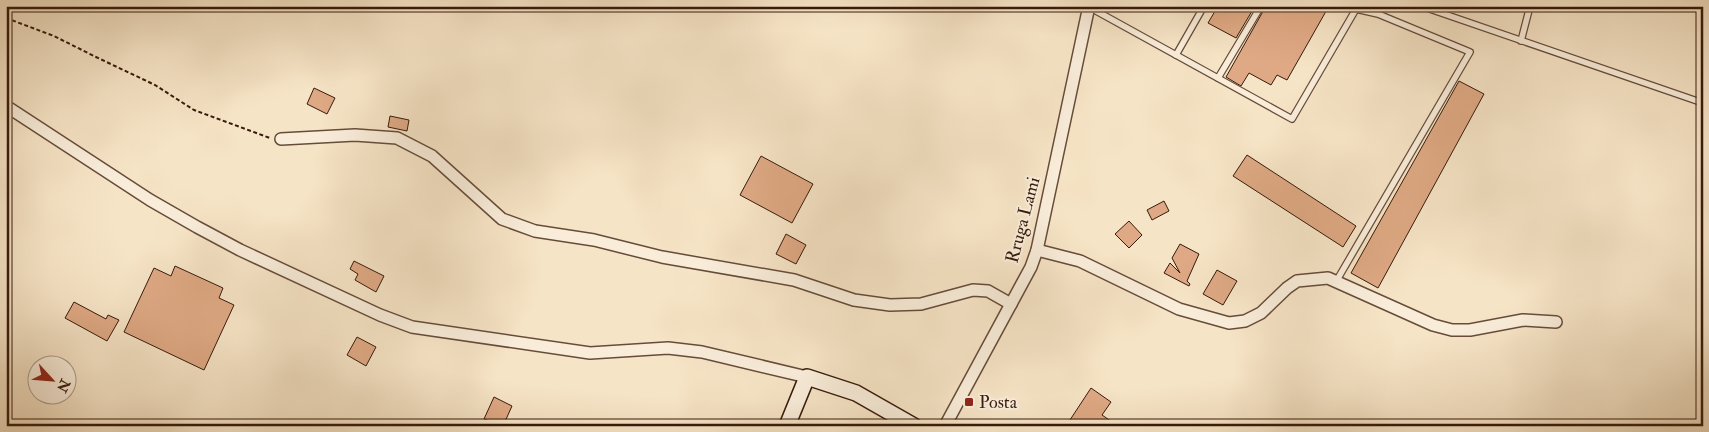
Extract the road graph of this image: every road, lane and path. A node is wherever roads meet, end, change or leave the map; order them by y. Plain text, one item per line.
1 (1204, 6) edge
2 (1261, 6) edge
3 (1421, 6) edge
4 (1530, 6) edge
5 (1089, 7) edge
6 (6, 18) edge
7 (1521, 40) junction
8 (1176, 55) junction
9 (1218, 78) junction
10 (1703, 104) edge
11 (6, 106) edge
12 (281, 139) joint
13 (1037, 250) junction
14 (1338, 280) junction
15 (1011, 304) junction
16 (1556, 322) dead end
17 (807, 377) junction
18 (787, 426) edge
19 (914, 426) edge
20 (945, 426) edge

1 - 8 lane
2 - 9 lane
3 - 7 lane
4 - 7 lane
5 - 8 lane
5 - 13 street, Rruga Lami
6 - 12 path
7 - 10 lane
8 - 9 lane
9 - 14 lane
11 - 17 street
12 - 15 street
13 - 14 street
13 - 15 street, Rruga Lami
14 - 16 street
15 - 20 street, Rruga Lami
17 - 18 street
17 - 19 street

